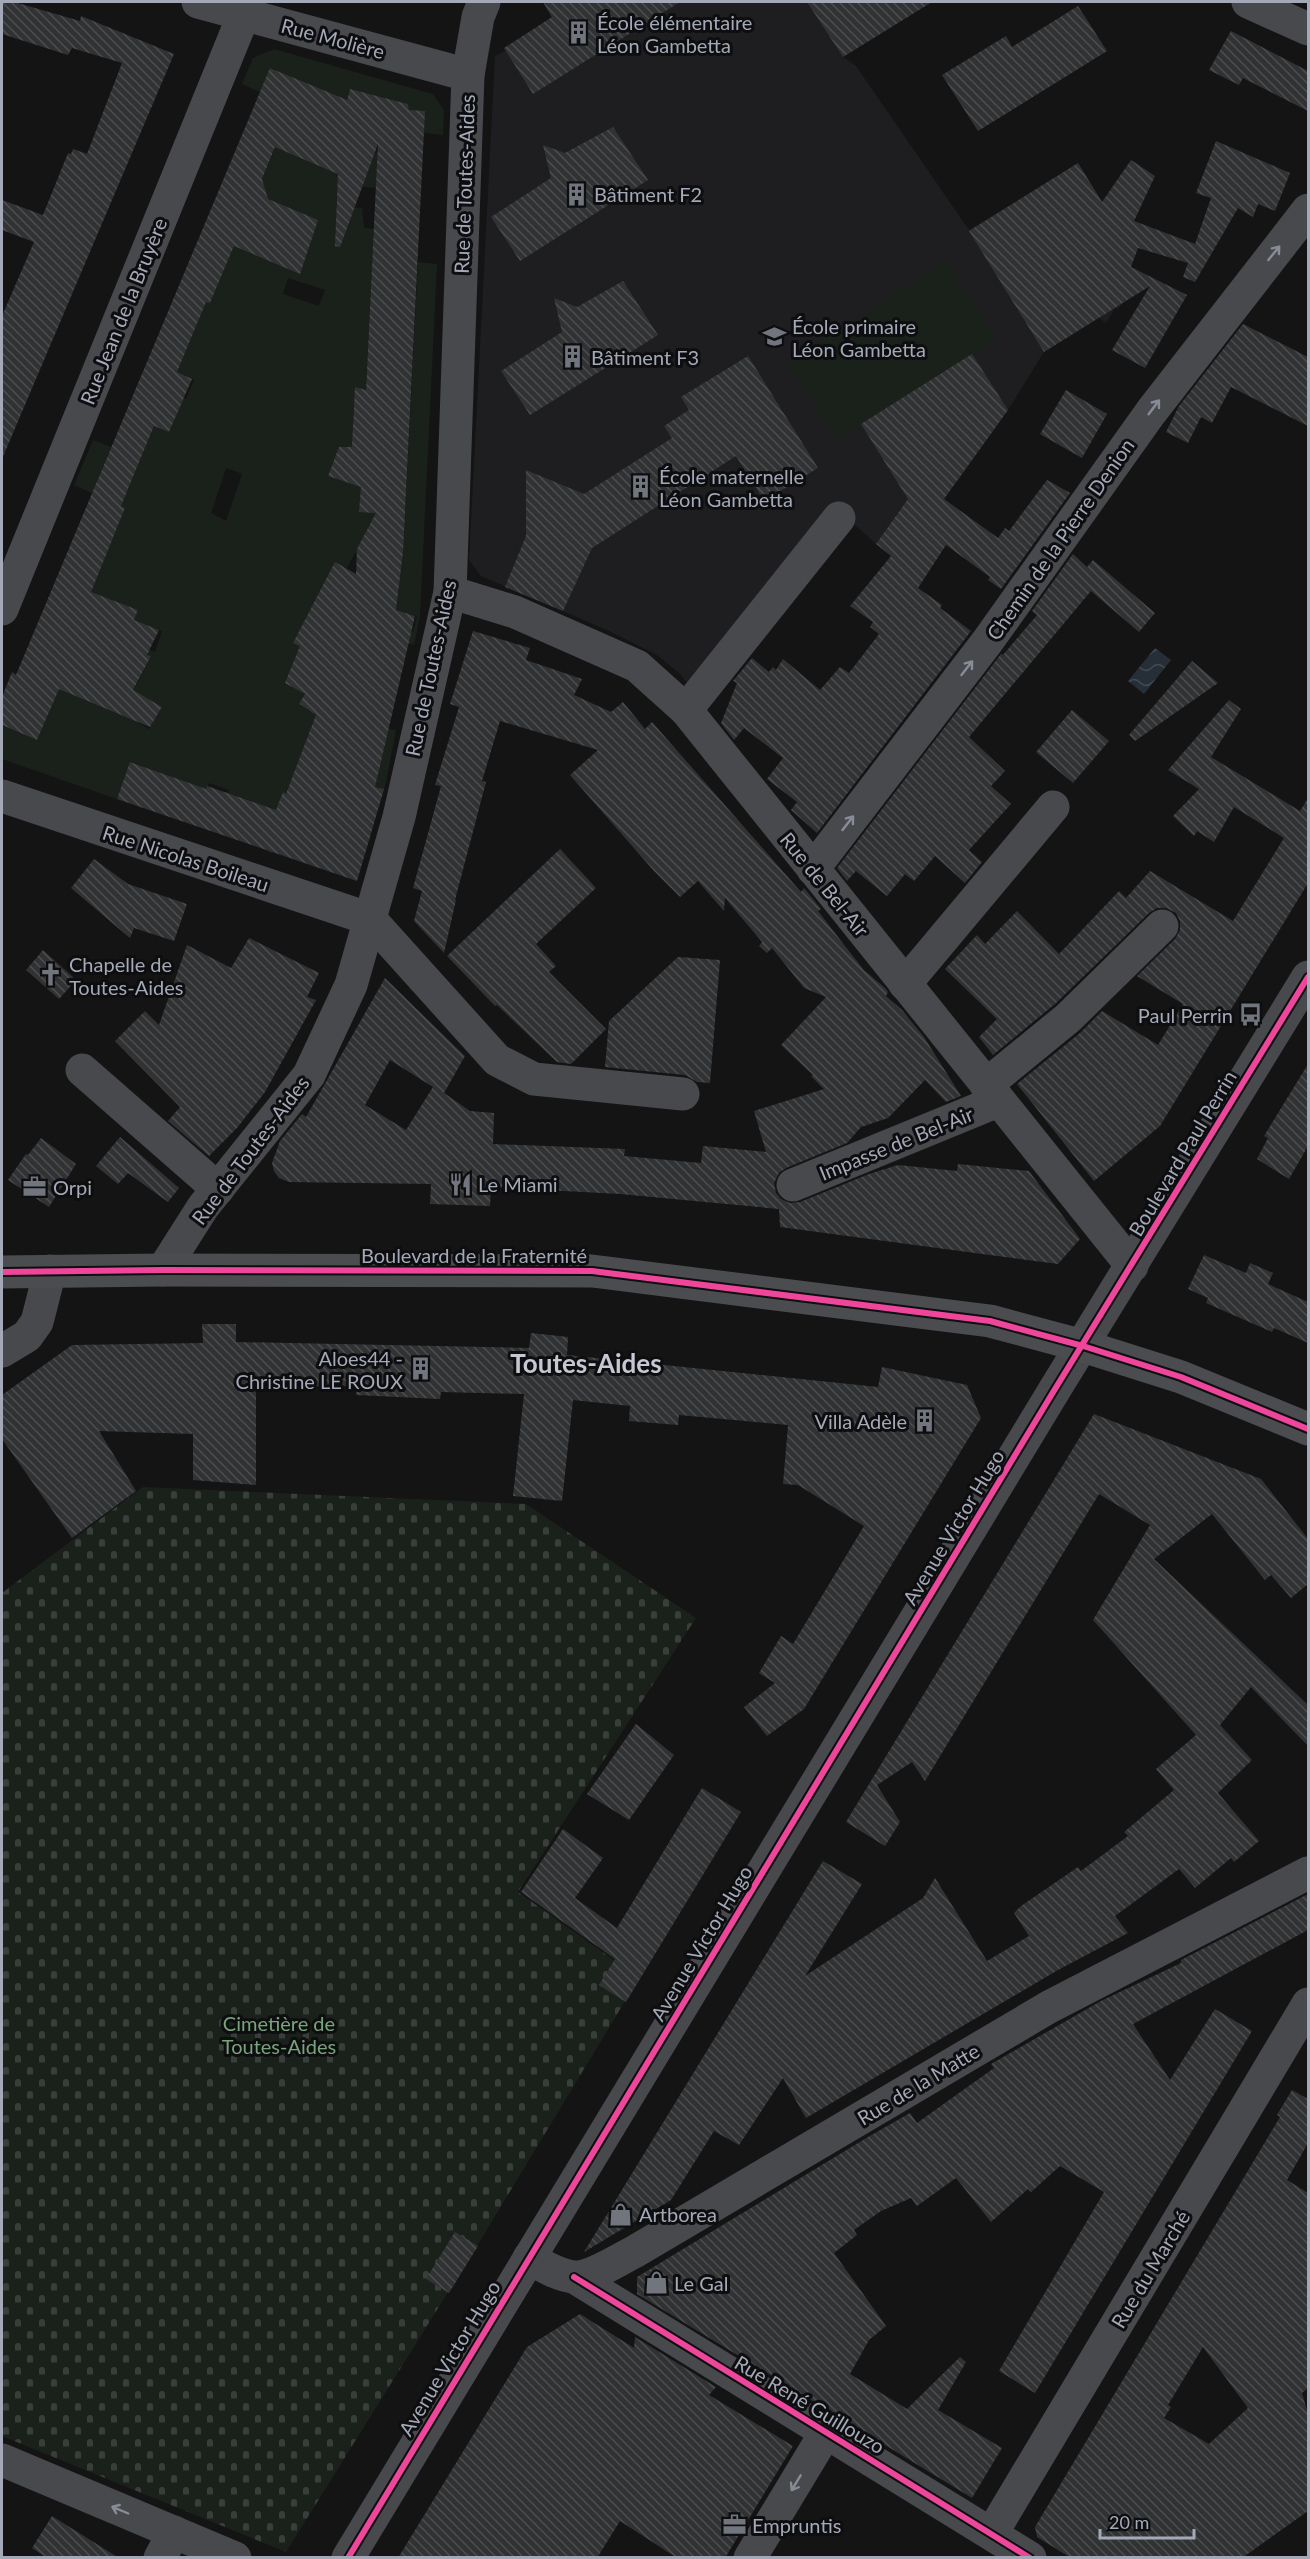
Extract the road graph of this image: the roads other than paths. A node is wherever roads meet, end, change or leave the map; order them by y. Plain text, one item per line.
1 (198, 2) edge
2 (484, 2) edge
3 (1248, 2) edge
4 (244, 14) junction
5 (1308, 29) edge
6 (468, 75) junction
7 (1308, 210) edge
8 (839, 518) dead end
9 (450, 592) junction
10 (2, 609) edge
11 (686, 710) junction
12 (2, 796) edge
13 (1053, 807) dead end
14 (813, 869) junction
15 (370, 919) junction
16 (1162, 926) dead end
17 (1308, 977) edge
18 (905, 984) junction
19 (82, 1070) dead end
20 (992, 1093) junction
21 (683, 1094) dead end
22 (793, 1185) dead end
23 (218, 1189) junction
24 (1132, 1266) junction
25 (163, 1270) junction
26 (50, 1271) junction
27 (2, 1272) edge
28 (1083, 1346) junction
29 (2, 1351) edge
30 (1308, 1429) edge
31 (1308, 1873) edge
32 (1308, 2004) edge
33 (529, 2258) junction
34 (574, 2277) junction
35 (826, 2432) junction
36 (2, 2460) edge
37 (992, 2534) junction
38 (167, 2545) edge
39 (235, 2558) edge
40 (348, 2558) edge
41 (750, 2558) edge
42 (1030, 2558) edge

1 - 4 street, Rue Molière
2 - 6 street, Rue de Toutes-Aides
3 - 5 street
4 - 6 street, Rue Molière
4 - 10 street, Rue Jean de la Bruyère
6 - 9 street, Rue de Toutes-Aides
14 -> 7 street, Chemin de la Pierre Denion
8 - 11 street
9 - 11 street, Rue de Bel-Air
9 - 15 street, Rue de Toutes-Aides
11 - 14 street, Rue de Bel-Air
12 - 15 street, Rue Nicolas Boileau
13 - 18 street
14 - 18 street, Rue de Bel-Air
15 - 21 street
15 - 23 street, Rue de Toutes-Aides
16 - 20 street, Impasse de Bel-Air
17 - 24 street, Boulevard Paul Perrin
18 - 20 street, Rue de Bel-Air
19 - 23 street
20 - 22 street, Impasse de Bel-Air
20 - 24 street, Rue de Bel-Air
23 - 25 street, Rue de Toutes-Aides
24 - 28 street, Boulevard Paul Perrin
25 - 26 main road, Boulevard de la Fraternité
25 - 28 main road, Boulevard de la Fraternité
26 - 27 main road, Boulevard de la Fraternité
26 - 29 street
28 - 30 main road, Boulevard de la Fraternité
28 - 33 street, Avenue Victor Hugo
31 - 34 street, Rue de la Matte
32 - 37 street, Rue du Marché
33 - 34 street
33 - 40 street, Avenue Victor Hugo
34 - 35 street, Rue René Guillouzo
35 - 37 street, Rue René Guillouzo
35 -> 41 street
38 -> 36 street
37 - 42 street, Rue René Guillouzo
38 - 39 street

